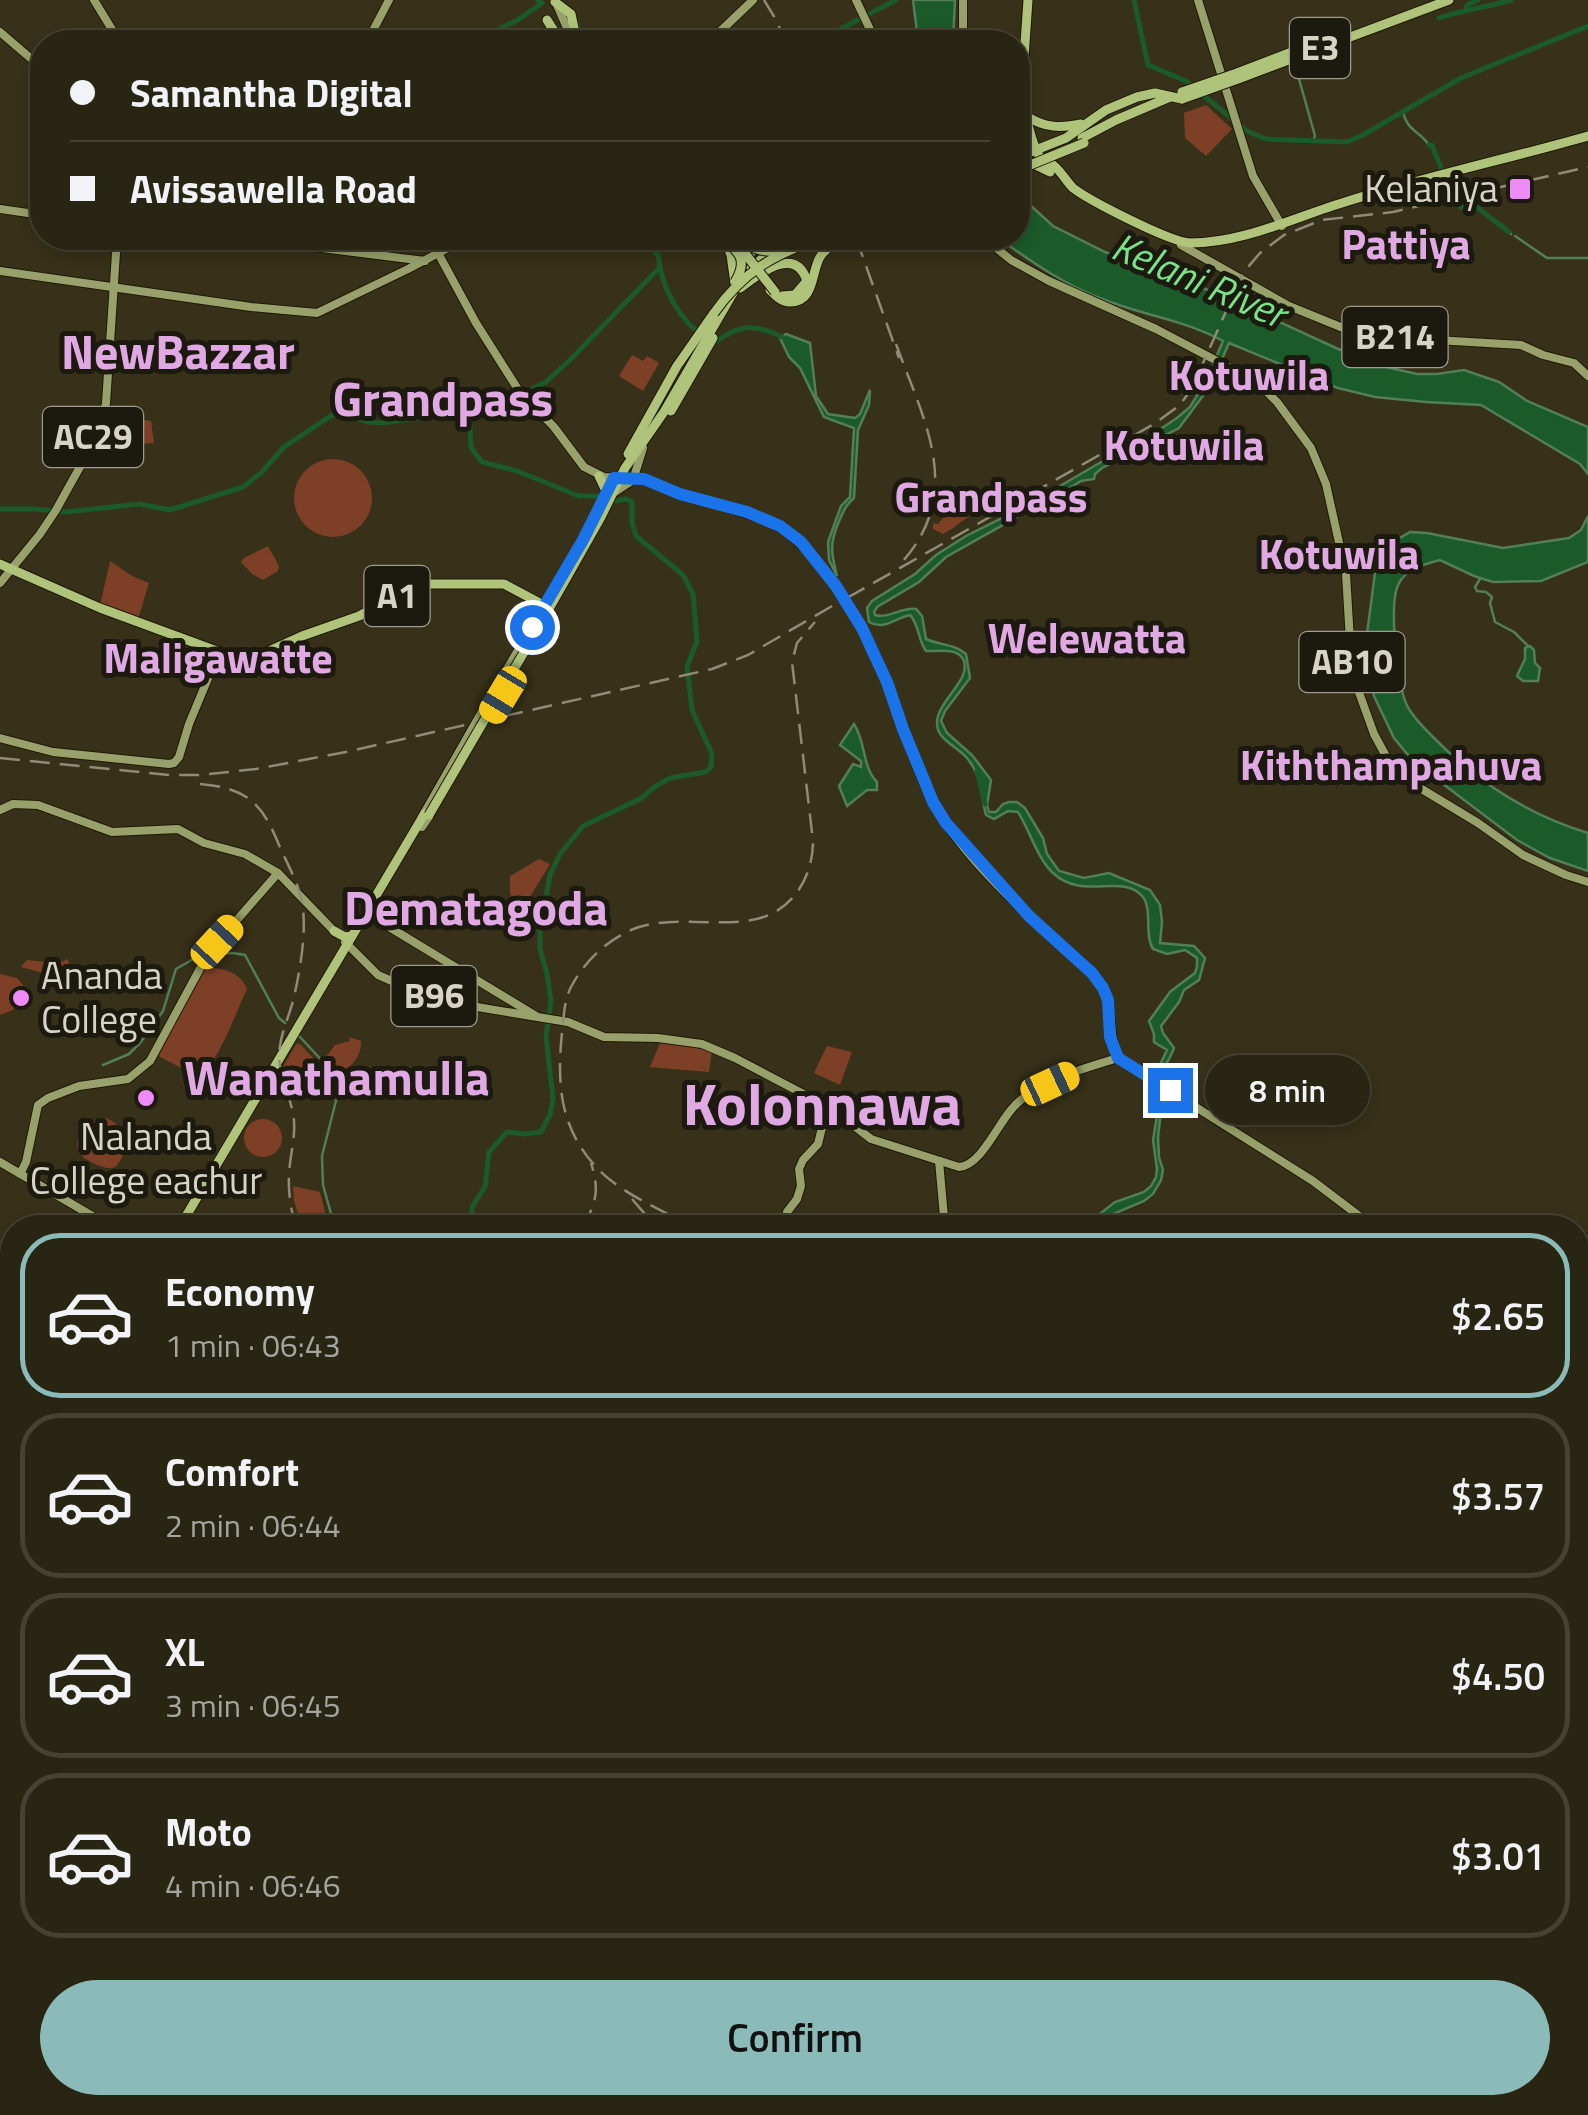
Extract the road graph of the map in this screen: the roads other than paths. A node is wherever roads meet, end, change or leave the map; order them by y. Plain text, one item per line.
1 (95, 0) edge
2 (389, 0) edge
3 (756, 0) edge
4 (856, 0) edge
5 (963, 0) edge
6 (1028, 0) edge
7 (1198, 0) edge
8 (1450, 0) edge
9 (1428, 4) edge
10 (556, 5) edge
11 (115, 30) edge
12 (373, 30) edge
13 (553, 30) edge
14 (567, 30) edge
15 (572, 30) edge
16 (725, 30) edge
17 (870, 30) edge
18 (963, 30) edge
19 (1026, 30) edge
20 (0, 32) edge
21 (30, 58) edge
22 (1179, 96) junction
23 (1030, 121) edge
24 (1081, 124) junction
25 (1030, 135) edge
26 (1588, 138) edge
27 (1030, 154) edge
28 (1030, 155) edge
29 (1030, 157) edge
30 (1030, 163) edge
31 (1053, 170) junction
32 (0, 209) edge
33 (30, 213) edge
34 (1281, 225) junction
35 (1197, 248) junction
36 (113, 250) edge
37 (342, 250) edge
38 (444, 250) edge
39 (731, 250) edge
40 (736, 250) edge
41 (740, 250) edge
42 (744, 250) edge
43 (745, 250) edge
44 (745, 250) edge
45 (759, 250) edge
46 (768, 250) edge
47 (789, 250) edge
48 (797, 250) edge
49 (827, 250) edge
50 (999, 250) edge
51 (438, 253) junction
52 (754, 257) junction
53 (425, 260) junction
54 (0, 271) edge
55 (760, 274) edge
56 (760, 274) edge
57 (760, 274) edge
58 (760, 274) edge
59 (738, 286) junction
60 (111, 287) junction
61 (714, 314) junction
62 (706, 335) junction
63 (1588, 376) edge
64 (643, 444) junction
65 (628, 454) junction
66 (638, 460) junction
67 (599, 476) junction
68 (616, 478) junction
69 (634, 478) junction
70 (648, 480) junction
71 (607, 497) junction
72 (39, 533) junction
73 (0, 564) edge
74 (6, 576) edge
75 (544, 611) junction
76 (218, 653) junction
77 (495, 687) junction
78 (504, 693) junction
79 (0, 737) edge
80 (456, 755) junction
81 (464, 762) junction
82 (0, 810) edge
83 (420, 826) junction
84 (278, 873) junction
85 (1588, 882) edge
86 (368, 914) junction
87 (334, 931) joint
88 (350, 948) junction
89 (524, 1012) junction
90 (1118, 1058) junction
91 (827, 1107) junction
92 (0, 1162) edge
93 (942, 1165) junction
94 (20, 1174) junction
95 (90, 1215) edge
96 (190, 1215) edge
97 (787, 1215) edge
98 (944, 1215) edge
99 (1358, 1215) edge

1 - 11 main road
2 - 12 main road
3 - 16 main road
4 - 17 main road
5 - 18 main road
6 - 19 highway
7 - 34 main road
8 - 9 highway
9 - 22 highway, E3, bridge
10 - 13 highway
10 - 14 main road
10 - 15 highway
20 - 21 main road
22 - 24 highway
22 - 28 highway
22 - 29 highway, E3, bridge
23 - 24 highway
24 - 27 highway
25 - 31 highway
26 - 34 highway
30 - 31 highway
31 - 35 highway
31 - 35 highway
32 - 33 main road
34 - 35 highway
35 - 63 main road, B214
36 - 60 main road
37 - 53 main road
38 - 51 main road
39 - 59 highway
40 - 61 highway, bridge
41 - 49 highway, bridge
42 - 55 highway, bridge
43 - 52 main road
44 - 52 main road
45 - 52 highway
46 - 52 highway
47 - 61 highway, bridge
48 - 59 highway, bridge
50 - 85 main road, AB10
51 - 53 main road
51 - 67 main road
52 - 59 highway
52 - 62 highway
53 - 60 main road
54 - 60 main road
56 - 57 highway, bridge
58 - 59 highway, bridge
59 - 62 highway
59 - 64 highway, bridge
60 - 72 main road, AC29
61 - 65 highway
62 - 64 highway
62 - 65 highway
64 - 66 main road
64 - 68 highway
65 - 68 highway
66 - 69 main road
66 - 70 main road
67 - 68 main road
67 - 71 highway
68 - 69 main road
68 - 71 highway
69 - 70 main road
69 - 71 main road
70 - 90 main road, bridge
71 - 75 highway
72 - 73 main road, AC29
72 - 74 main road, AC29
73 - 74 highway, A1
74 - 76 highway, A1
75 - 76 highway, A1
75 - 77 main road
75 - 78 main road
75 - 83 highway, bridge
76 - 79 main road
77 - 78 main road
77 - 80 main road
78 - 81 main road
80 - 81 main road
80 - 83 main road
81 - 83 main road
82 - 84 main road
83 - 86 highway
84 - 87 main road
84 - 94 main road
86 - 88 highway
86 - 89 main road
87 - 88 highway
88 - 89 main road, B96
88 - 96 highway
89 - 91 main road
90 - 93 main road
90 - 99 main road
91 - 93 main road
91 - 97 main road
92 - 94 main road
93 - 98 main road
94 - 95 main road

